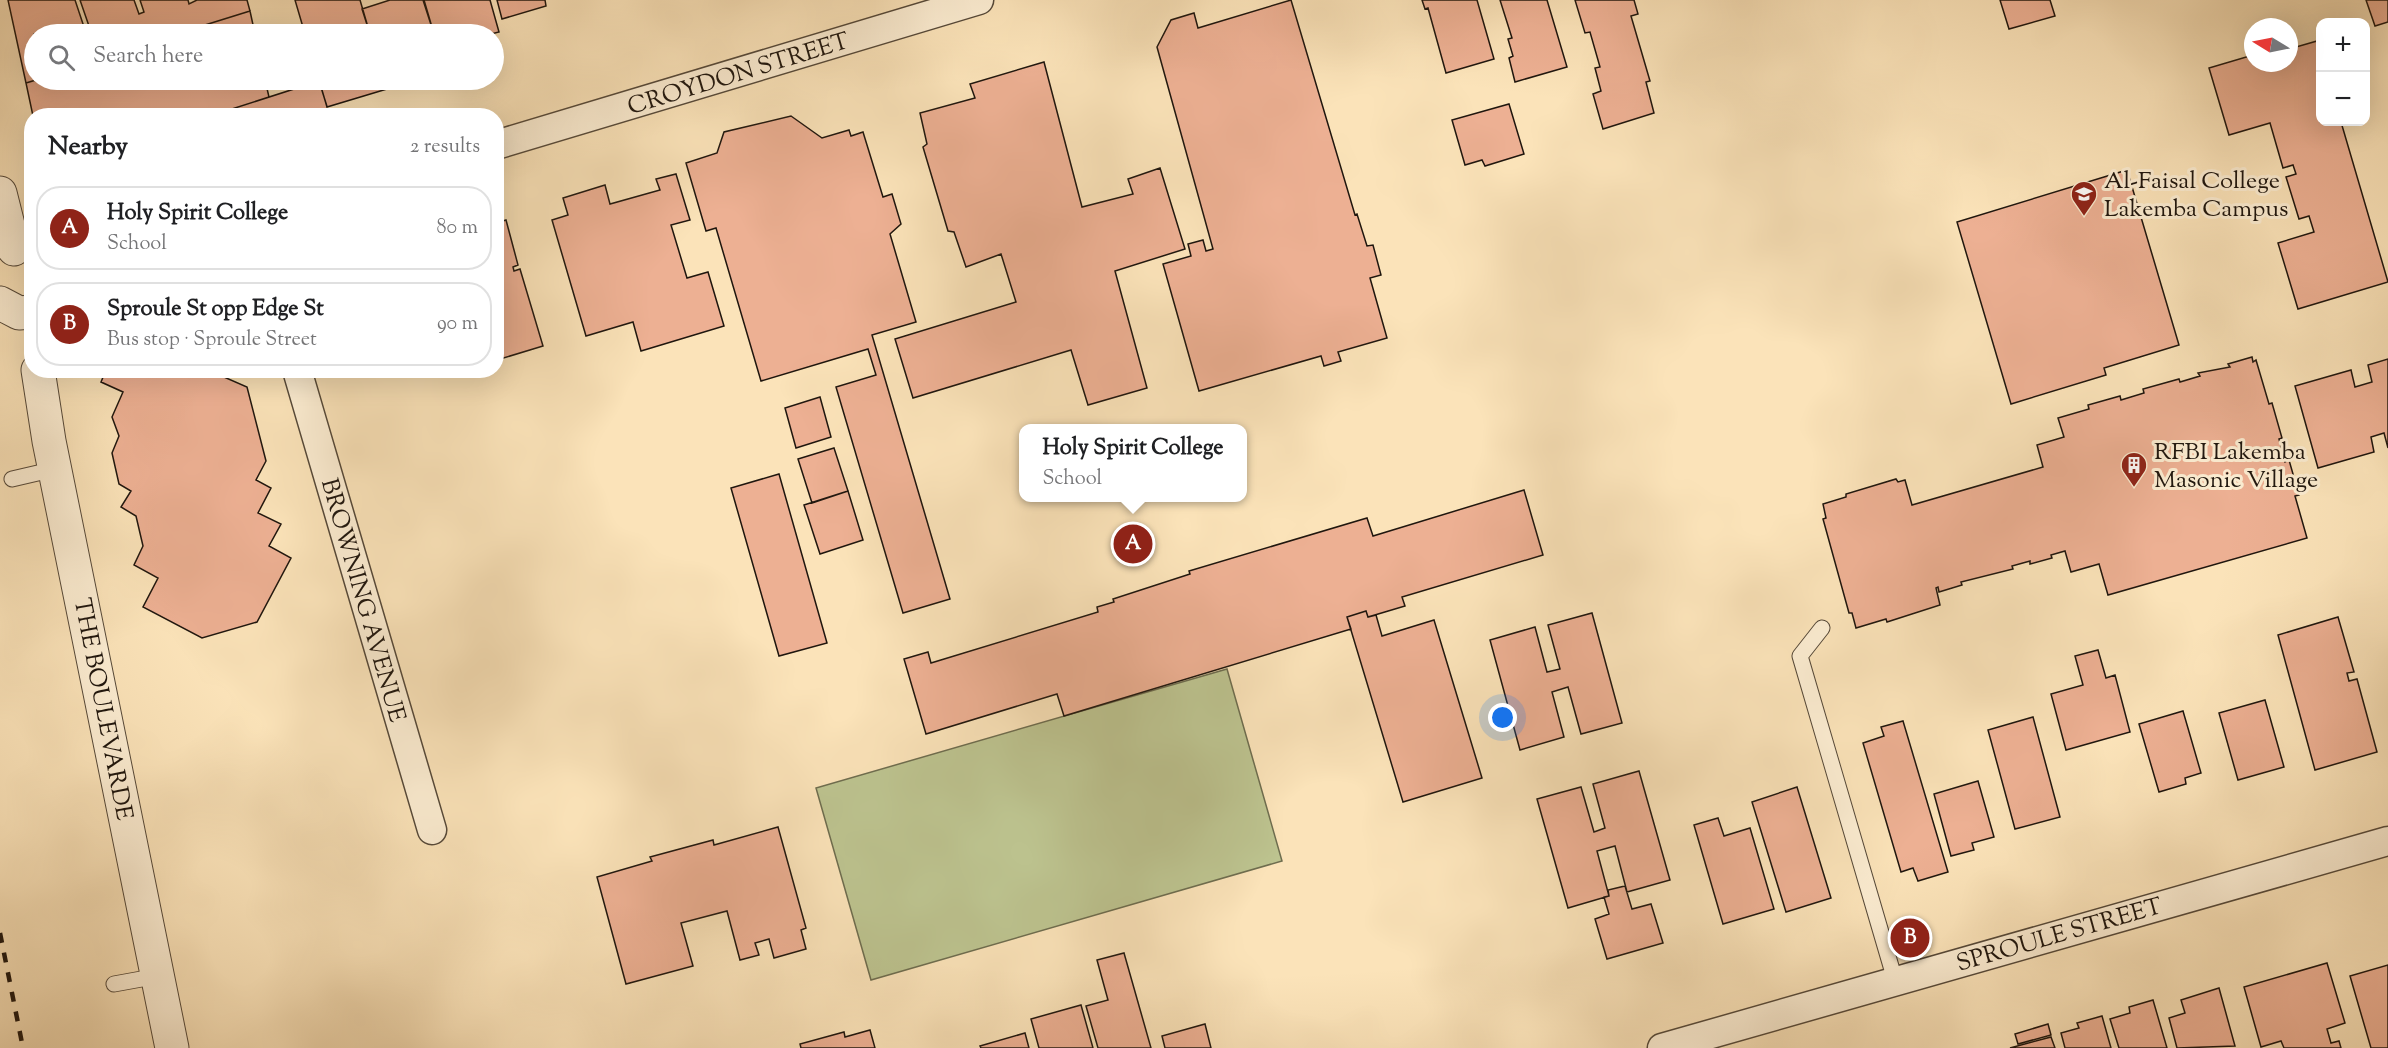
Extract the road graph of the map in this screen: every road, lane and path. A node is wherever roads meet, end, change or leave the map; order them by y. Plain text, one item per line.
1 (979, 0) edge
2 (941, 5) edge
3 (504, 142) edge
4 (0, 193) edge
5 (15, 252) edge
6 (39, 378) edge
7 (299, 378) edge
8 (55, 469) junction
9 (12, 479) dead end
10 (1822, 628) dead end
11 (432, 831) dead end
12 (2388, 841) edge
13 (158, 976) junction
14 (1895, 980) junction
15 (114, 984) dead end
16 (172, 1048) edge
17 (1662, 1048) edge

1 - 2 street, CROYDON STREET
2 - 3 street, CROYDON STREET
4 - 5 street
6 - 8 street, THE BOULEVARDE
7 - 11 street, BROWNING AVENUE
8 - 9 lane
8 - 13 street, THE BOULEVARDE
10 - 14 lane
12 - 14 street, SPROULE STREET
13 - 15 lane
13 - 16 street, THE BOULEVARDE
14 - 17 street, SPROULE STREET

